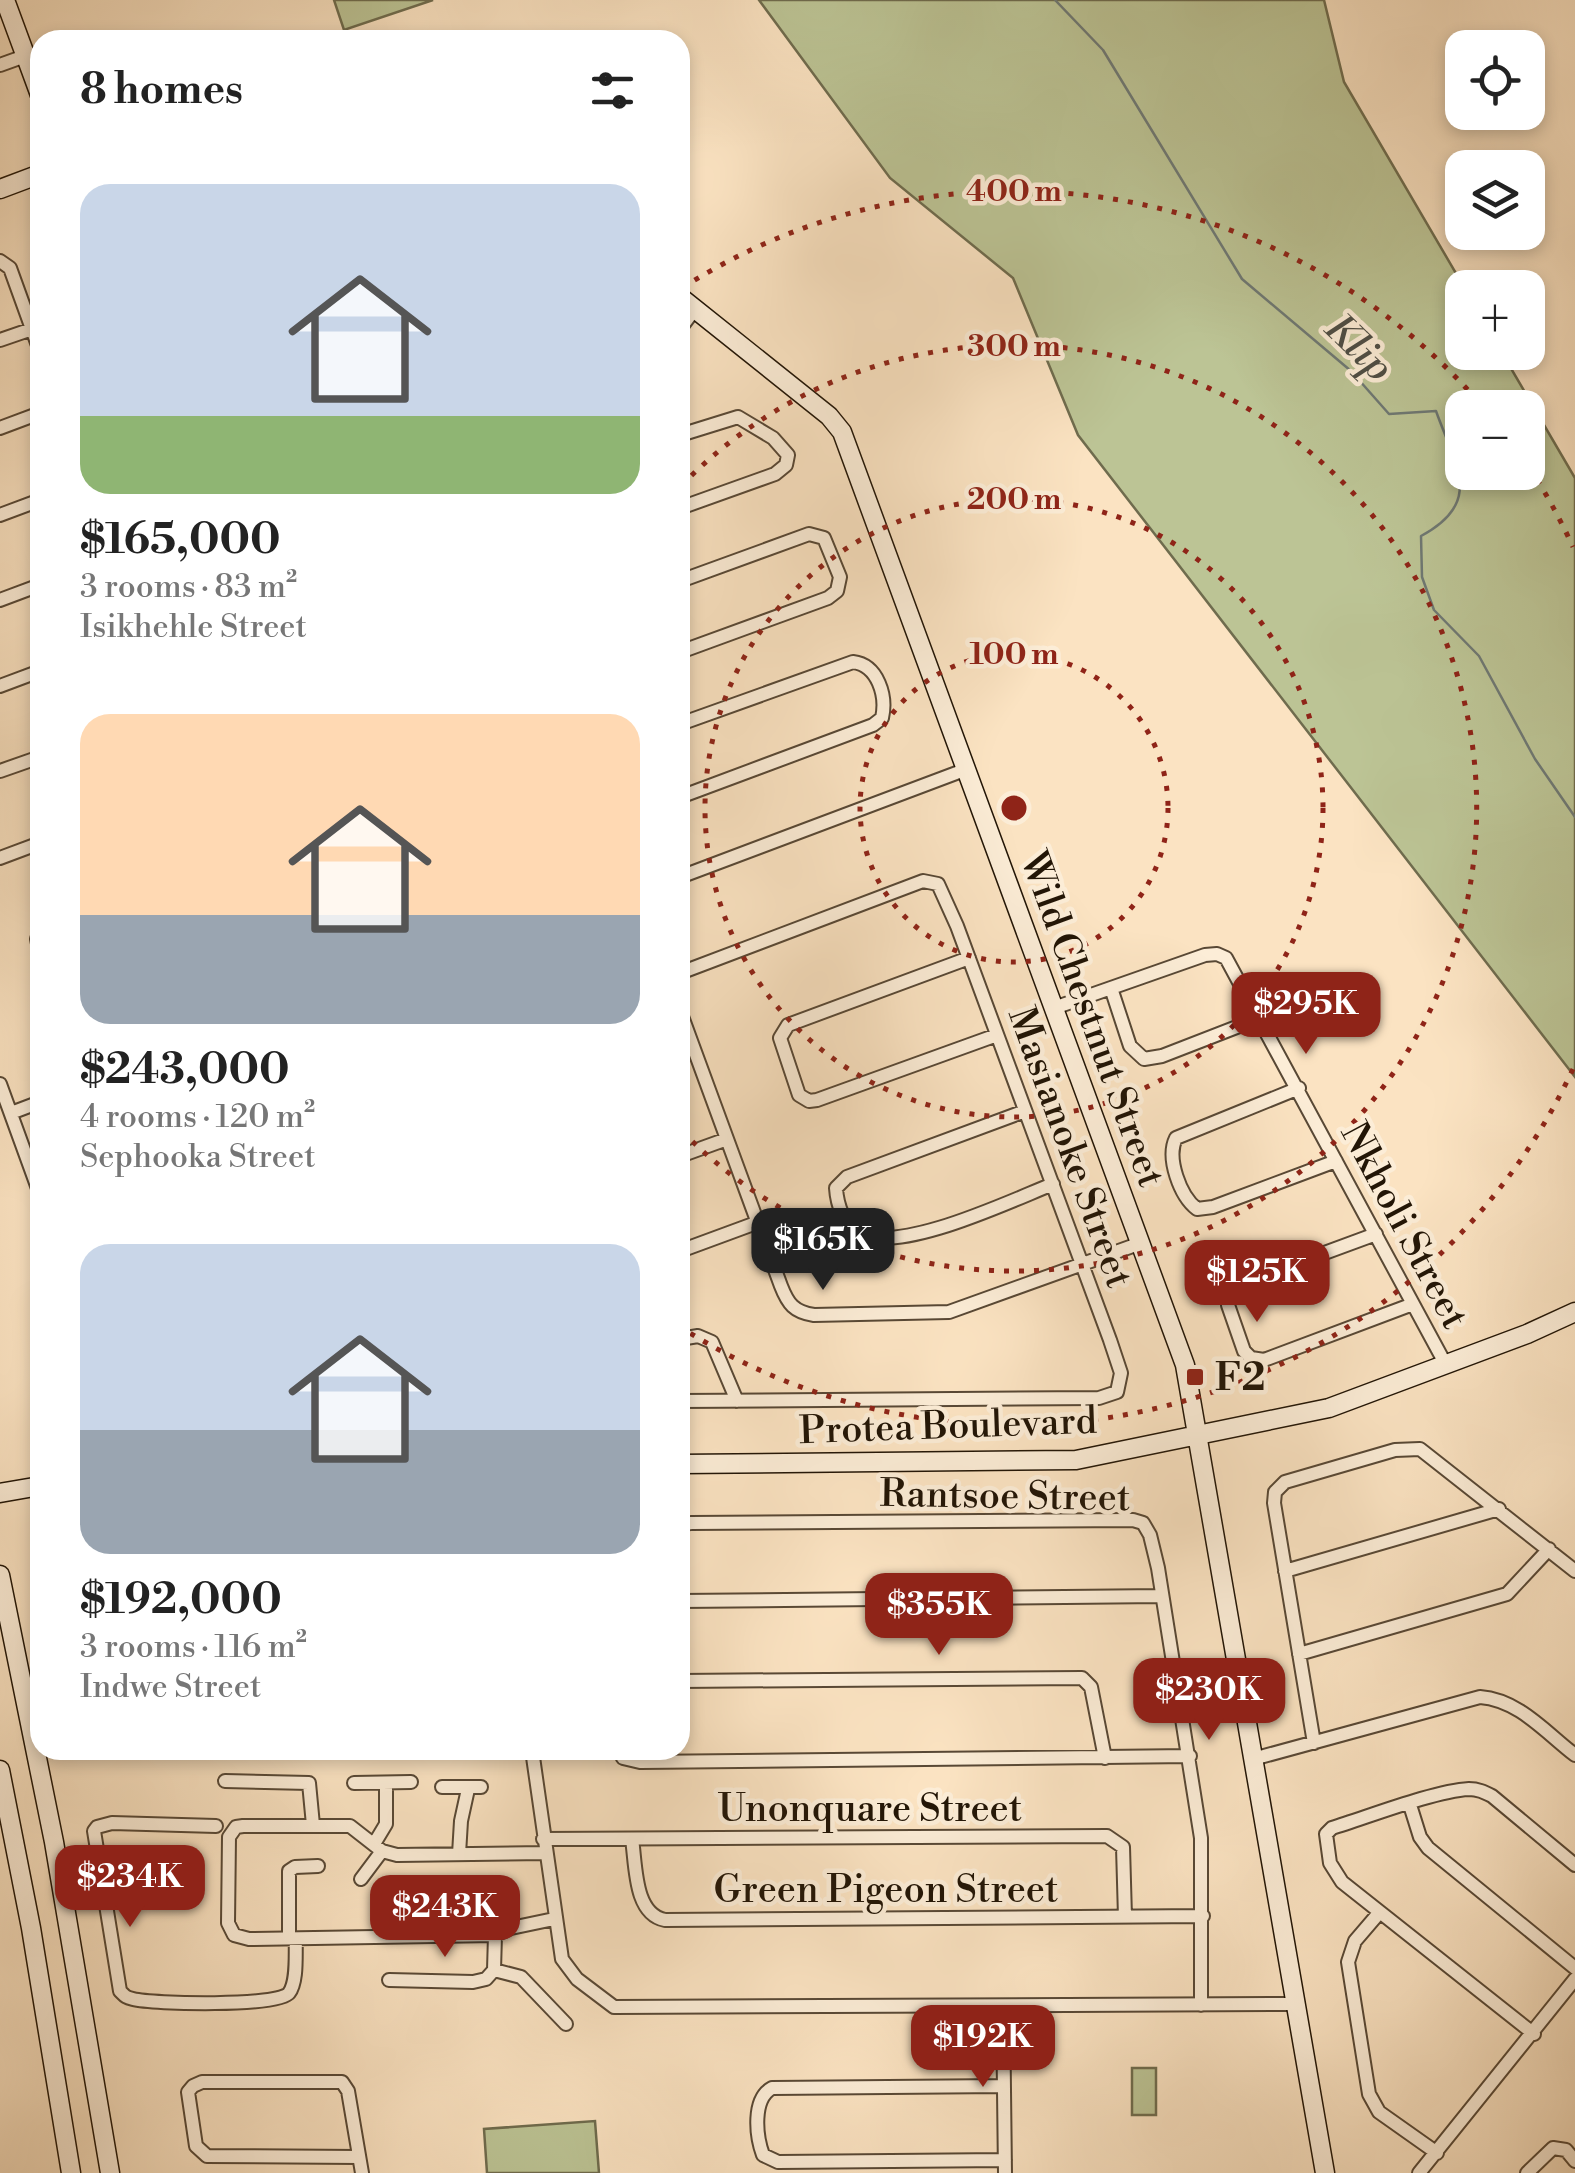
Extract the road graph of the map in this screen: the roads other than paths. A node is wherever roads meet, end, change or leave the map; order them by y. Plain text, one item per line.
1 (5, 0) edge
2 (26, 56) junction
3 (0, 65) edge
4 (30, 67) edge
5 (30, 178) edge
6 (0, 189) edge
7 (0, 261) edge
8 (690, 305) edge
9 (30, 322) edge
10 (30, 329) edge
11 (0, 340) edge
12 (30, 417) edge
13 (0, 428) edge
14 (690, 432) edge
15 (30, 504) edge
16 (690, 504) edge
17 (0, 514) edge
18 (690, 576) edge
19 (30, 590) edge
20 (0, 600) edge
21 (690, 648) edge
22 (30, 675) edge
23 (0, 686) edge
24 (690, 720) edge
25 (30, 761) edge
26 (967, 769) junction
27 (0, 772) edge
28 (690, 792) edge
29 (30, 847) edge
30 (0, 858) edge
31 (690, 873) edge
32 (969, 958) junction
33 (690, 968) edge
34 (1111, 988) junction
35 (1054, 1008) junction
36 (1260, 1018) junction
37 (997, 1035) junction
38 (690, 1040) edge
39 (696, 1057) junction
40 (690, 1059) edge
41 (0, 1084) edge
42 (1298, 1088) junction
43 (30, 1104) edge
44 (10, 1109) junction
45 (1025, 1111) junction
46 (727, 1139) junction
47 (690, 1152) edge
48 (1336, 1161) junction
49 (30, 1164) edge
50 (1053, 1184) junction
51 (756, 1223) junction
52 (1376, 1234) junction
53 (1141, 1243) junction
54 (690, 1247) edge
55 (1082, 1265) junction
56 (1413, 1304) junction
57 (1575, 1312) edge
58 (690, 1337) edge
59 (1446, 1365) junction
60 (690, 1401) edge
61 (737, 1401) junction
62 (1198, 1436) junction
63 (690, 1464) edge
64 (30, 1488) edge
65 (0, 1493) edge
66 (1499, 1510) junction
67 (690, 1524) edge
68 (1548, 1549) junction
69 (1575, 1570) edge
70 (1284, 1572) junction
71 (0, 1575) edge
72 (1162, 1596) junction
73 (690, 1601) edge
74 (1299, 1654) junction
75 (690, 1681) edge
76 (30, 1725) edge
77 (1314, 1744) junction
78 (1190, 1756) junction
79 (1575, 1756) edge
80 (1105, 1758) junction
81 (1253, 1759) junction
82 (37, 1760) edge
83 (533, 1760) edge
84 (632, 1760) edge
85 (0, 1770) edge
86 (225, 1781) dead end
87 (386, 1782) junction
88 (411, 1782) dead end
89 (354, 1783) dead end
90 (442, 1787) dead end
91 (1410, 1805) junction
92 (313, 1825) junction
93 (216, 1826) dead end
94 (632, 1840) junction
95 (544, 1846) junction
96 (378, 1848) junction
97 (460, 1854) junction
98 (1575, 1865) edge
99 (318, 1866) dead end
100 (360, 1879) dead end
101 (413, 1896) dead end
102 (1378, 1913) junction
103 (1203, 1916) junction
104 (1125, 1917) junction
105 (554, 1919) junction
106 (511, 1928) junction
107 (496, 1935) junction
108 (293, 1938) junction
109 (1575, 1968) edge
110 (494, 1970) junction
111 (1575, 1979) edge
112 (389, 1980) dead end
113 (1295, 2004) junction
114 (1003, 2006) junction
115 (1202, 2006) junction
116 (566, 2024) dead end
117 (1534, 2034) junction
118 (1004, 2086) junction
119 (1436, 2154) junction
120 (359, 2157) junction
121 (1575, 2162) edge
122 (1005, 2166) edge
123 (71, 2173) edge
124 (110, 2173) edge
125 (362, 2173) edge
126 (1325, 2173) edge
127 (1419, 2173) edge
128 (1527, 2173) edge

1 - 2 street
2 - 3 street
2 - 4 street
5 - 6 street
7 - 9 street
8 - 26 street, Wild Chestnut Street
10 - 11 street
12 - 13 street
14 - 16 street
15 - 17 street
18 - 21 street
19 - 20 street
22 - 23 street
24 - 28 street
25 - 27 street
26 - 31 street
26 - 35 street, Wild Chestnut Street
29 - 30 street
32 - 33 street, Masianoke Street
32 - 37 street, Masianoke Street
32 - 37 street
34 - 35 street, Nkholi Street
34 - 36 street, Nkholi Street
34 - 36 street
35 - 53 street, Wild Chestnut Street
36 - 42 street, Nkholi Street
37 - 45 street, Masianoke Street
38 - 39 street
39 - 40 street
39 - 46 street
41 - 44 street
42 - 48 street, Nkholi Street
42 - 48 street
43 - 44 street
44 - 49 street
45 - 50 street, Masianoke Street
45 - 50 street
46 - 47 street
46 - 51 street
48 - 52 street, Nkholi Street
50 - 55 street, Masianoke Street
51 - 54 street
51 - 55 street
52 - 56 street, Nkholi Street
52 - 56 street
53 - 55 street
53 - 62 street, Wild Chestnut Street
55 - 61 street, Masianoke Street
56 - 59 street, Nkholi Street
57 - 59 street, Protea Boulevard
58 - 61 street
59 - 62 street, Protea Boulevard
60 - 61 street, Masianoke Street
62 - 63 street, Protea Boulevard
62 - 81 street, Wild Chestnut Street
64 - 65 street
66 - 68 street
66 - 70 street
66 - 70 street
67 - 72 street, Rantsoe Street
68 - 69 street
68 - 74 street
70 - 74 street
71 - 76 street
72 - 73 street
72 - 78 street, Rantsoe Street
74 - 77 street
75 - 80 street
77 - 79 street
77 - 81 street
78 - 80 street
78 - 103 street, Rantsoe Street
80 - 84 street
81 - 113 street, Wild Chestnut Street
82 - 124 street
83 - 95 street
85 - 123 street
86 - 92 street
87 - 88 street
87 - 89 street
87 - 96 street
90 - 97 street
91 - 98 street
91 - 102 street
91 - 109 street
92 - 96 street, Unonquare Street
92 - 108 street, Unonquare Street
93 - 108 street
94 - 95 street, Unonquare Street
94 - 104 street, Green Pigeon Street
94 - 104 street, Unonquare Street
95 - 97 street, Unonquare Street
95 - 105 street
96 - 97 street, Unonquare Street
96 - 100 street
99 - 108 street
101 - 106 street
102 - 117 street
102 - 119 street
103 - 104 street, Green Pigeon Street
103 - 115 street, Rantsoe Street
105 - 106 street
105 - 114 street
106 - 107 street
107 - 108 street
107 - 110 street
110 - 112 street
110 - 116 street
111 - 117 street
113 - 115 street
113 - 126 street, Wild Chestnut Street
114 - 115 street
114 - 118 street
117 - 119 street
118 - 122 street
118 - 122 street
119 - 127 street
120 - 120 street
120 - 125 street
121 - 128 street

